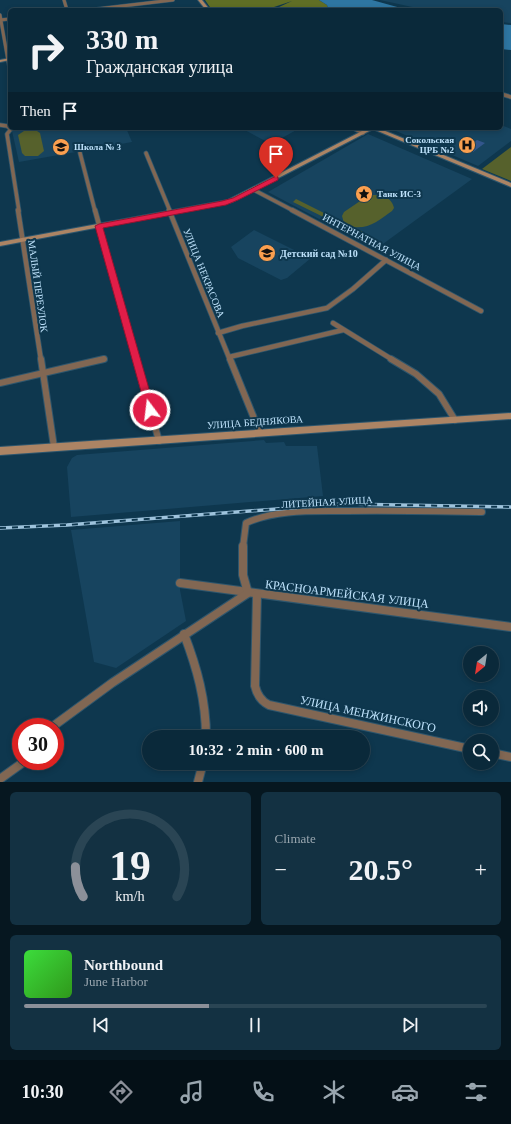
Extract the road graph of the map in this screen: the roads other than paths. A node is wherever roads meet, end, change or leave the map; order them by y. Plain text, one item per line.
1 (172, 0) edge
2 (200, 0) edge
3 (105, 8) edge
4 (206, 8) edge
5 (0, 15) edge
6 (0, 20) edge
7 (8, 56) edge
8 (12, 130) edge
9 (358, 130) edge
10 (368, 130) edge
11 (378, 130) edge
12 (363, 132) junction
13 (80, 153) dead end
14 (146, 153) dead end
15 (511, 185) edge
16 (254, 190) junction
17 (171, 213) junction
18 (99, 226) junction
19 (22, 240) junction
20 (0, 244) edge
21 (386, 260) junction
22 (481, 311) dead end
23 (333, 323) dead end
24 (343, 330) junction
25 (218, 333) junction
26 (229, 357) junction
27 (104, 359) dead end
28 (42, 374) junction
29 (0, 383) edge
30 (511, 416) edge
31 (455, 420) junction
32 (260, 433) junction
33 (159, 441) junction
34 (54, 447) junction
35 (0, 451) edge
36 (482, 512) dead end
37 (180, 583) dead end
38 (248, 592) junction
39 (257, 594) junction
40 (511, 627) edge
41 (184, 634) junction
42 (64, 719) edge
43 (206, 730) edge
44 (463, 747) edge
45 (499, 754) edge
46 (511, 757) edge
47 (12, 770) edge
48 (201, 770) edge
49 (0, 779) edge
50 (198, 782) edge

1 - 3 street
2 - 4 street
5 - 6 street
6 - 7 street
8 - 19 street, МАЛЫЙ ПЕРЕУЛОК
9 - 12 street
10 - 12 street
11 - 15 street
12 - 16 street
13 - 18 street
14 - 17 street, УЛИЦА НЕКРАСОВА
16 - 17 street
16 - 21 street, ИНТЕРНАТНАЯ УЛИЦА
17 - 18 street
17 - 25 street, УЛИЦА НЕКРАСОВА
18 - 19 street
18 - 33 street
19 - 20 street
19 - 28 street, МАЛЫЙ ПЕРЕУЛОК
21 - 22 street, ИНТЕРНАТНАЯ УЛИЦА
21 - 25 street, УЛИЦА НЕКРАСОВА
23 - 24 street
24 - 26 street
24 - 31 street
25 - 26 street, УЛИЦА НЕКРАСОВА
26 - 32 street, УЛИЦА НЕКРАСОВА
27 - 28 street
28 - 29 street
28 - 34 street, МАЛЫЙ ПЕРЕУЛОК
30 - 31 street, УЛИЦА БЕДНЯКОВА
31 - 32 street, УЛИЦА БЕДНЯКОВА
32 - 33 street, УЛИЦА БЕДНЯКОВА
33 - 34 street, УЛИЦА БЕДНЯКОВА
34 - 35 street, УЛИЦА БЕДНЯКОВА
36 - 38 street, ЛИТЕЙНАЯ УЛИЦА
37 - 38 street, КРАСНОАРМЕЙСКАЯ УЛИЦА
38 - 39 street, КРАСНОАРМЕЙСКАЯ УЛИЦА
38 - 41 street
39 - 40 street, КРАСНОАРМЕЙСКАЯ УЛИЦА
39 - 44 street, УЛИЦА МЕНЖИНСКОГО
41 - 42 street
41 - 43 street
45 - 46 street
47 - 49 street
48 - 50 street

